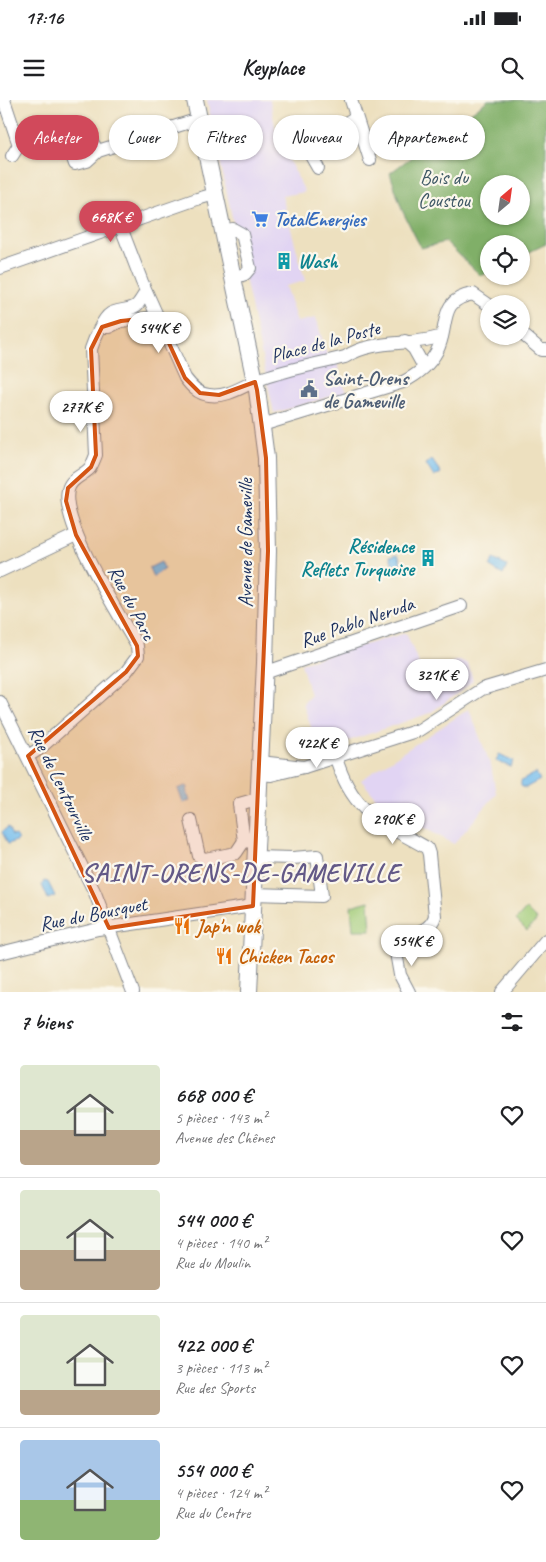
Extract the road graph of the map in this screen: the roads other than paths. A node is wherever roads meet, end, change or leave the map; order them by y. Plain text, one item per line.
1 (4, 100) edge
2 (195, 100) edge
3 (351, 100) edge
4 (198, 115) edge
5 (355, 115) edge
6 (188, 122) edge
7 (359, 127) edge
8 (15, 150) edge
9 (99, 151) edge
10 (369, 157) edge
11 (74, 160) edge
12 (87, 160) edge
13 (208, 160) edge
14 (313, 160) edge
15 (318, 168) dead end
16 (215, 194) junction
17 (120, 225) junction
18 (0, 268) edge
19 (146, 292) junction
20 (480, 299) edge
21 (136, 307) junction
22 (149, 318) junction
23 (102, 327) junction
24 (162, 328) junction
25 (442, 336) junction
26 (405, 341) junction
27 (530, 341) edge
28 (546, 350) edge
29 (424, 367) junction
30 (255, 382) junction
31 (262, 425) junction
32 (76, 535) junction
33 (0, 570) edge
34 (461, 606) dead end
35 (546, 670) edge
36 (264, 672) junction
37 (0, 702) edge
38 (28, 756) junction
39 (336, 758) junction
40 (259, 768) junction
41 (191, 820) dead end
42 (251, 847) junction
43 (253, 900) junction
44 (110, 928) junction
45 (545, 943) edge
46 (0, 953) edge
47 (133, 992) edge
48 (249, 992) edge
49 (409, 992) edge
50 (502, 992) edge

1 - 8 street
2 - 4 main road, Avenue de Gameville
3 - 5 street
6 - 9 street
7 - 10 street
11 - 12 street
13 - 16 main road, Avenue de Gameville
14 - 15 street
16 - 17 street
16 - 30 main road, Avenue de Gameville
17 - 18 street
17 - 19 street, Place de la Poste
19 - 21 street
19 - 24 street, Place de la Poste
20 - 25 street
21 - 22 street
21 - 23 street
22 - 23 street
22 - 24 street
23 - 32 street
24 - 30 street, Place de la Poste
25 - 26 street, Place de la Poste
25 - 29 street
26 - 29 street, Place de la Poste
26 - 30 street, Place de la Poste
27 - 28 street
29 - 31 street
30 - 31 main road, Avenue de Gameville
31 - 36 main road, Avenue de Gameville
32 - 33 street
32 - 38 street, Rue du Parc
34 - 36 street, Rue Pablo Neruda
35 - 39 street
36 - 40 main road, Avenue de Gameville
37 - 38 street, Rue de Lentourville
38 - 44 street, Rue de Lentourville
39 - 40 street
39 - 49 street
40 - 42 main road, Avenue de Gameville
41 - 42 street
42 - 43 main road, Avenue de Gameville
42 - 43 street, Rue du Bousquet
43 - 44 street, Rue du Bousquet
43 - 48 main road, Avenue de Gameville
44 - 46 street, Rue du Bousquet
44 - 47 street, Rue de Lentourville
45 - 50 street

